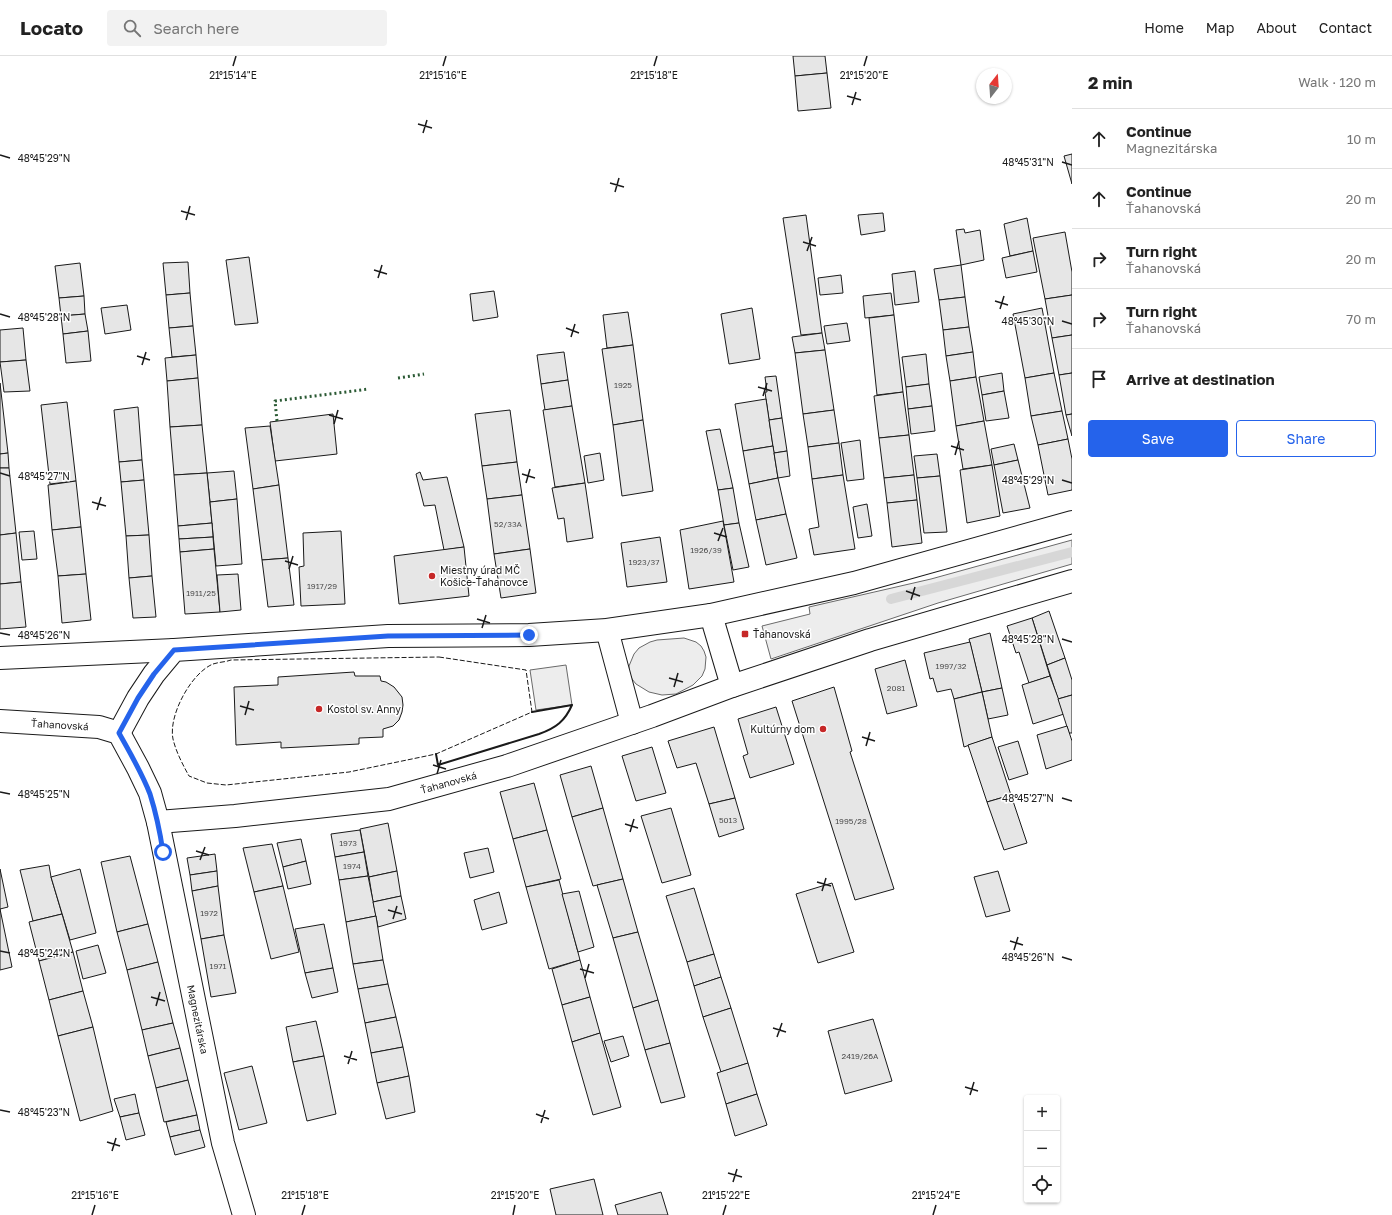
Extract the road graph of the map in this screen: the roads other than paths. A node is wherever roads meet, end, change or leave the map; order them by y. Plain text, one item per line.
1 (1072, 522) edge
2 (1072, 581) edge
3 (711, 615) junction
4 (607, 630) junction
5 (174, 650) junction
6 (0, 658) edge
7 (732, 686) junction
8 (0, 721) edge
9 (632, 723) junction
10 (119, 733) junction
11 (158, 822) junction
12 (244, 1215) edge

1 - 3 street
2 - 7 street, Ťahanovská
3 - 4 street
3 - 7 street
4 - 5 street
4 - 9 street
5 - 6 street
5 - 10 street
7 - 9 street, Ťahanovská
8 - 10 street, Ťahanovská
9 - 11 street, Ťahanovská
10 - 11 street
11 - 12 street, Magnezitárska

